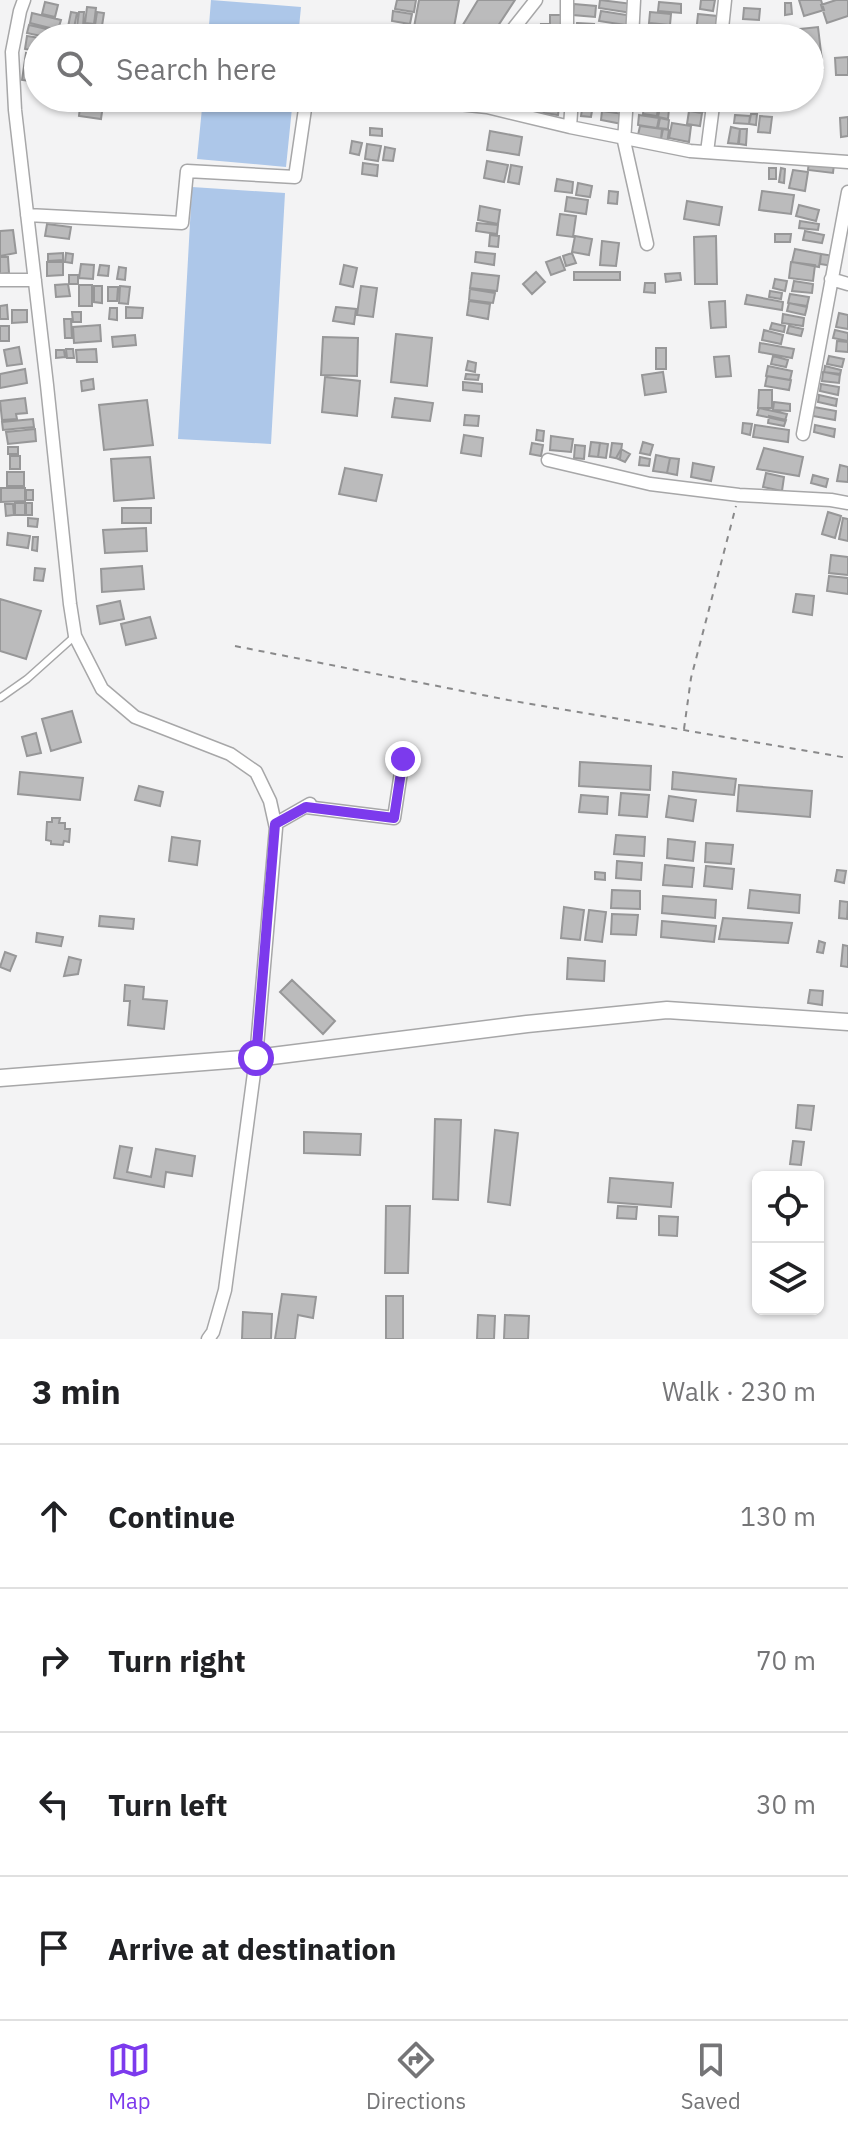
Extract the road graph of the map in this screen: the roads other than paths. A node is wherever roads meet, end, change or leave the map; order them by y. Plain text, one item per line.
1 (24, 0) edge
2 (536, 0) edge
3 (567, 0) edge
4 (634, 0) edge
5 (725, 0) edge
6 (517, 24) edge
7 (567, 24) edge
8 (633, 24) edge
9 (722, 24) edge
10 (305, 112) edge
11 (518, 112) edge
12 (571, 112) edge
13 (626, 112) edge
14 (712, 112) edge
15 (570, 127) junction
16 (624, 138) junction
17 (707, 152) junction
18 (848, 162) edge
19 (848, 192) edge
20 (27, 215) junction
21 (647, 244) dead end
22 (831, 279) junction
23 (0, 280) edge
24 (35, 280) junction
25 (848, 284) edge
26 (803, 434) dead end
27 (548, 460) dead end
28 (848, 503) edge
29 (75, 636) junction
30 (0, 698) edge
31 (403, 759) dead end
32 (275, 824) junction
33 (848, 1022) edge
34 (256, 1058) junction
35 (0, 1078) edge
36 (208, 1339) edge

1 - 20 street
2 - 6 street
3 - 7 street
4 - 8 street
5 - 9 street
10 - 20 street
11 - 15 street
12 - 15 street
13 - 16 street
14 - 17 street
15 - 16 street
16 - 17 street
16 - 21 street
17 - 18 street
19 - 22 street
20 - 24 street
22 - 25 street
22 - 26 street
23 - 24 street
24 - 29 street
27 - 28 street
29 - 30 lane
29 - 32 street
31 - 32 street
32 - 34 street
33 - 34 street
34 - 35 street
34 - 36 street

